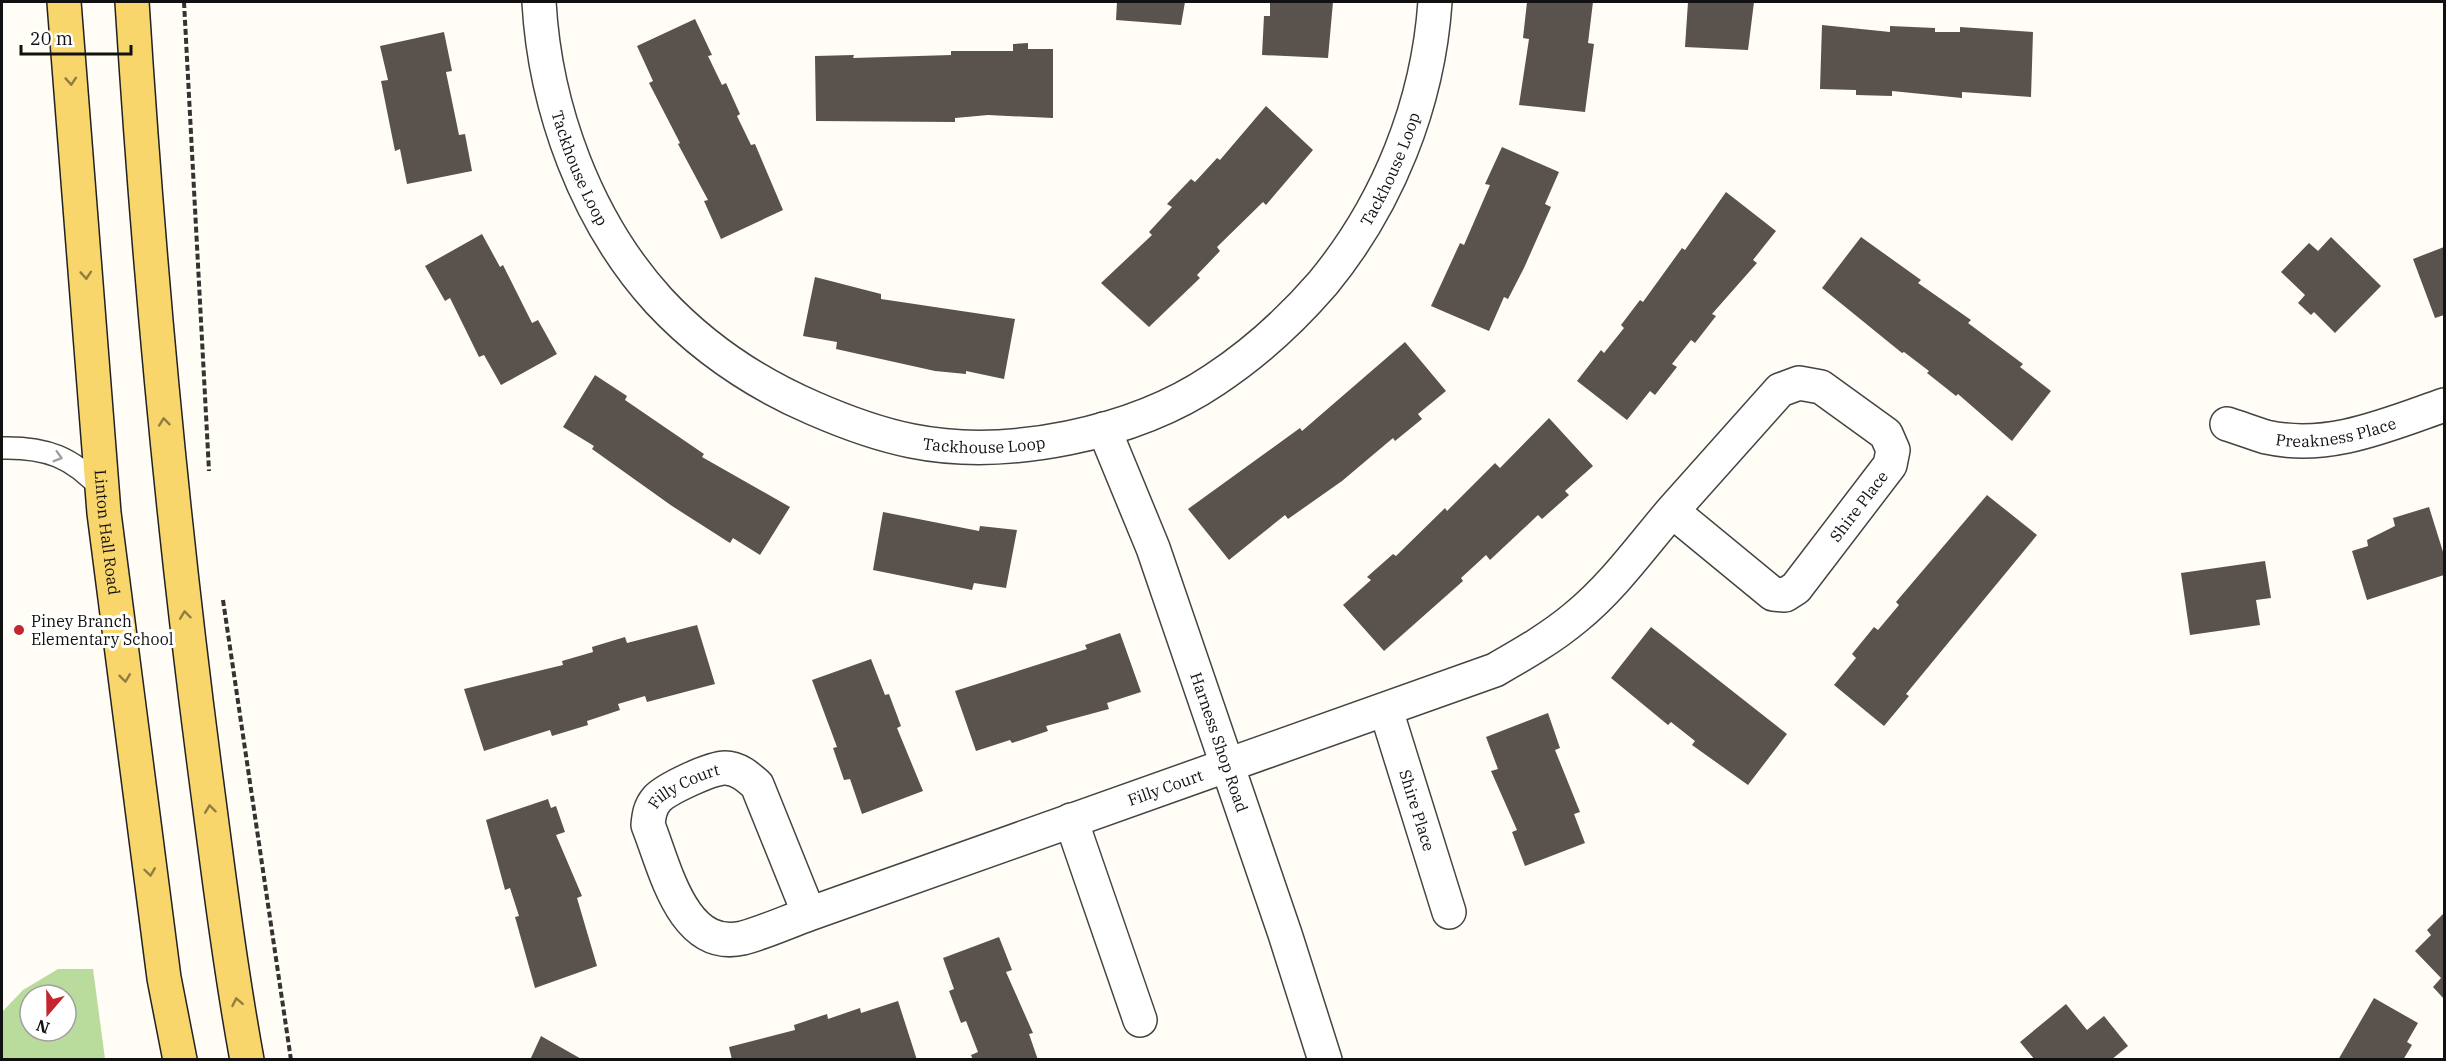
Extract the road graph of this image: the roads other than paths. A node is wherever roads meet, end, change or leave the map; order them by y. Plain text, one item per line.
1 (64, 2) edge
2 (132, 2) edge
3 (539, 2) edge
4 (1435, 2) edge
5 (2445, 405) edge
6 (2227, 424) dead end
7 (1104, 429) junction
8 (2, 448) edge
9 (102, 490) junction
10 (1672, 511) junction
11 (1386, 710) junction
12 (1227, 766) junction
13 (1071, 819) junction
14 (1449, 912) dead end
15 (809, 914) junction
16 (1140, 1020) dead end
17 (180, 1059) edge
18 (247, 1059) edge
19 (1325, 1059) edge

1 -> 9 main road, Linton Hall Road
18 -> 2 main road
3 - 7 street, Tackhouse Loop
4 - 7 street, Tackhouse Loop
5 - 6 street, Preakness Place
7 - 12 street, Harness Shop Road
8 -> 9 lane
9 -> 17 main road, Linton Hall Road
10 - 10 street, Shire Place
10 - 11 street, Shire Place
11 - 12 street, Shire Place
11 - 14 street, Shire Place
12 - 13 street, Filly Court
12 - 19 street, Harness Shop Road
13 - 15 street, Filly Court
13 - 16 street
15 - 15 street, Filly Court

